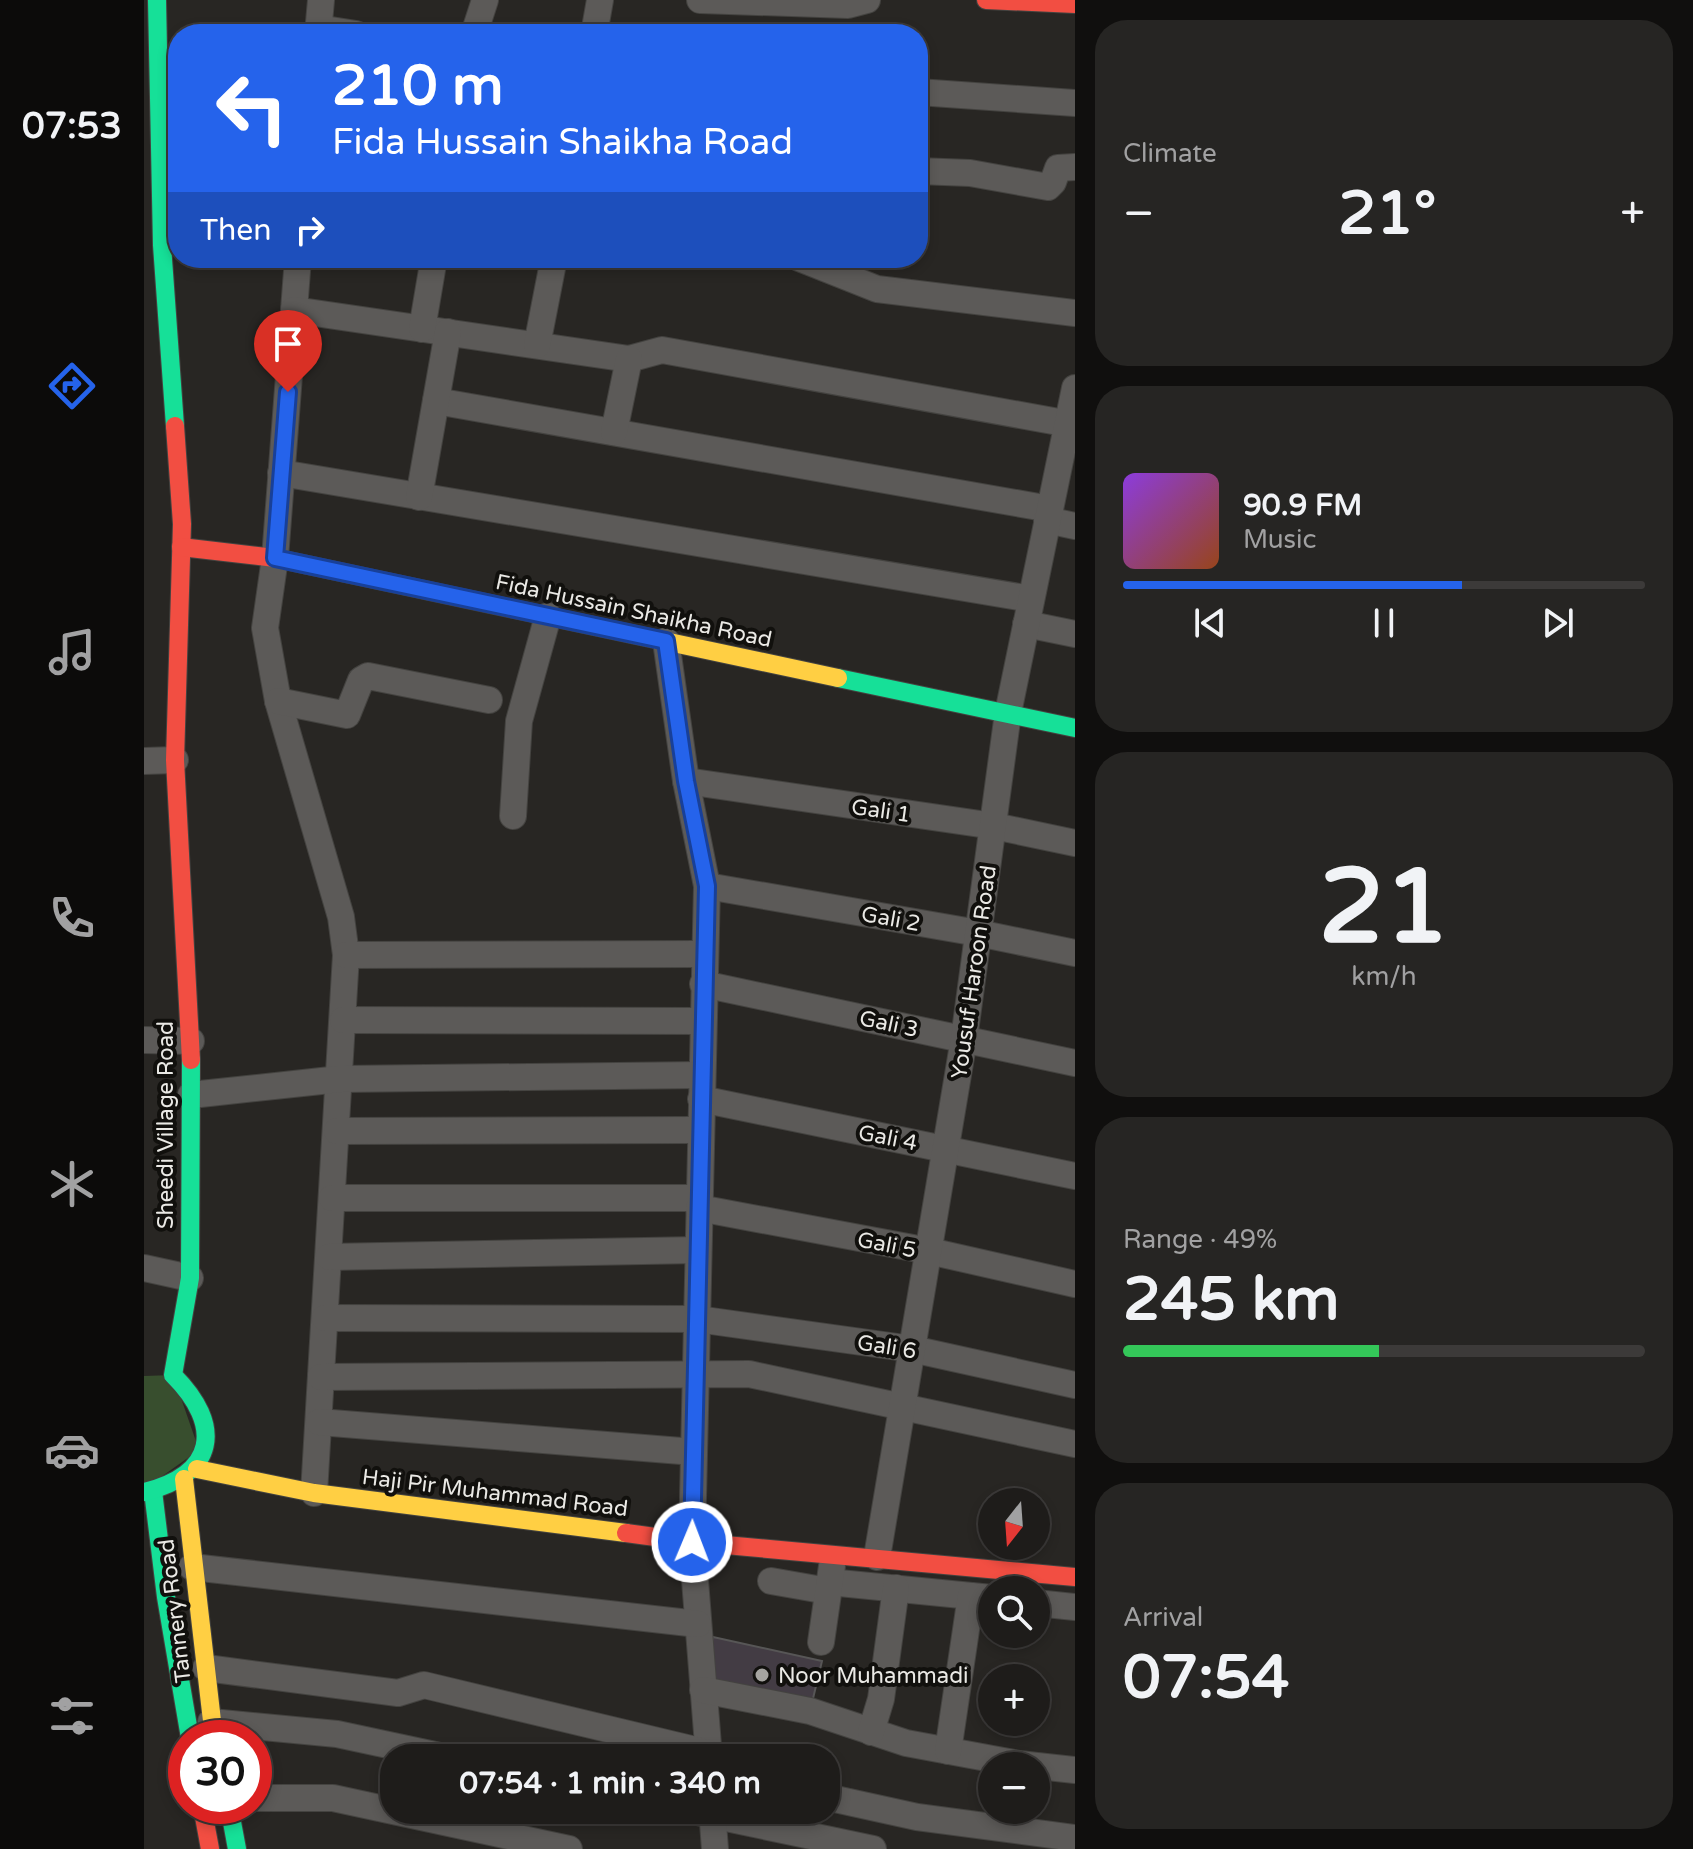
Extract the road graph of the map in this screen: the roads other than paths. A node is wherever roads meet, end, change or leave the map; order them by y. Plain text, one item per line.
1 (157, 0) edge
2 (321, 0) edge
3 (485, 0) edge
4 (600, 0) edge
5 (700, 0) edge
6 (867, 0) edge
7 (986, 0) edge
8 (1004, 0) edge
9 (1075, 4) edge
10 (319, 24) edge
11 (477, 24) edge
12 (596, 24) edge
13 (928, 93) edge
14 (1075, 103) edge
15 (1075, 167) edge
16 (928, 171) edge
17 (168, 207) edge
18 (171, 268) edge
19 (297, 268) edge
20 (432, 268) edge
21 (552, 268) edge
22 (824, 268) edge
23 (294, 310) junction
24 (1075, 313) edge
25 (422, 329) junction
26 (448, 332) junction
27 (537, 345) junction
28 (629, 359) junction
29 (1075, 388) edge
30 (436, 401) junction
31 (1072, 424) edge
32 (614, 432) junction
33 (281, 473) junction
34 (419, 497) junction
35 (1049, 514) junction
36 (1075, 526) edge
37 (181, 547) junction
38 (275, 558) junction
39 (1029, 611) junction
40 (548, 616) junction
41 (1075, 634) edge
42 (666, 641) junction
43 (489, 700) dead end
44 (278, 701) junction
45 (1008, 713) junction
46 (1075, 728) edge
47 (175, 760) junction
48 (144, 761) edge
49 (686, 781) junction
50 (513, 816) dead end
51 (994, 826) junction
52 (1075, 843) edge
53 (707, 886) junction
54 (978, 933) junction
55 (1075, 953) edge
56 (703, 954) junction
57 (346, 955) junction
58 (703, 984) junction
59 (343, 1020) junction
60 (702, 1021) junction
61 (964, 1039) junction
62 (144, 1040) edge
63 (191, 1041) junction
64 (1075, 1063) edge
65 (340, 1079) junction
66 (701, 1087) junction
67 (191, 1095) junction
68 (700, 1130) junction
69 (337, 1131) junction
70 (946, 1148) junction
71 (1075, 1176) edge
72 (332, 1198) junction
73 (699, 1203) junction
74 (698, 1250) junction
75 (929, 1251) junction
76 (329, 1257) junction
77 (144, 1268) edge
78 (190, 1278) junction
79 (1075, 1284) edge
80 (325, 1318) junction
81 (697, 1319) junction
82 (912, 1349) junction
83 (695, 1374) junction
84 (321, 1377) junction
85 (1075, 1385) edge
86 (902, 1408) junction
87 (319, 1422) junction
88 (1075, 1444) edge
89 (694, 1452) junction
90 (190, 1474) junction
91 (148, 1492) edge
92 (314, 1493) junction
93 (692, 1542) junction
94 (833, 1553) junction
95 (877, 1557) junction
96 (192, 1567) junction
97 (1075, 1577) edge
98 (771, 1581) dead end
99 (829, 1586) junction
100 (896, 1588) junction
101 (978, 1597) edge
102 (1050, 1604) edge
103 (1075, 1607) edge
104 (978, 1611) edge
105 (698, 1624) junction
106 (821, 1642) dead end
107 (206, 1668) junction
108 (703, 1690) junction
109 (201, 1720) edge
110 (205, 1720) edge
111 (871, 1732) junction
112 (272, 1734) edge
113 (384, 1744) edge
114 (663, 1744) edge
115 (707, 1744) edge
116 (948, 1751) junction
117 (1075, 1770) edge
118 (272, 1798) edge
119 (840, 1800) edge
120 (205, 1824) edge
121 (232, 1824) edge
122 (708, 1824) edge
123 (759, 1824) edge
124 (1075, 1838) edge
125 (210, 1849) edge
126 (237, 1849) edge
127 (569, 1849) edge
128 (715, 1849) edge
129 (873, 1849) edge

1 - 17 main road, Sheedi Village Road
2 - 10 street
3 - 11 street
4 - 12 street
5 - 6 street
7 - 8 main road
8 - 9 main road
13 - 14 street
15 - 16 street
18 - 37 main road, Sheedi Village Road
19 - 23 street
20 - 25 street
21 - 27 street
22 - 24 street
23 - 25 street
23 - 33 street
25 - 26 street
26 - 27 street
26 - 30 street
27 - 28 street
28 - 31 street
28 - 32 street
29 - 31 street, Yousuf Haroon Road
30 - 32 street
30 - 34 street
31 - 35 street, Yousuf Haroon Road
32 - 35 street
33 - 34 street
33 - 38 street
34 - 39 street
35 - 36 street
35 - 39 street, Yousuf Haroon Road
37 - 38 main road, Fida Hussain Shaikha Road
37 - 47 main road, Sheedi Village Road
38 - 40 main road, Fida Hussain Shaikha Road
38 - 44 street
39 - 41 street
39 - 45 street, Yousuf Haroon Road
40 - 42 main road, Fida Hussain Shaikha Road
40 - 50 street
42 - 45 main road, Fida Hussain Shaikha Road
42 - 49 street
43 - 44 street
44 - 57 street
45 - 46 main road, Fida Hussain Shaikha Road
45 - 51 street, Yousuf Haroon Road
47 - 48 street
47 - 63 main road, Sheedi Village Road
49 - 51 street, Gali 1
49 - 53 street
51 - 52 street, Gali 1
51 - 54 street, Yousuf Haroon Road
53 - 54 street, Gali 2
53 - 56 street
54 - 55 street, Gali 2
54 - 61 street, Yousuf Haroon Road
56 - 57 street
56 - 58 street
57 - 59 street
58 - 60 street
58 - 61 street, Gali 3
59 - 60 street
59 - 65 street
60 - 66 street
61 - 64 street, Gali 3
61 - 70 street, Yousuf Haroon Road
62 - 63 street
63 - 67 main road, Sheedi Village Road
65 - 66 street, Gali 4
65 - 67 street, Gali 4
65 - 69 street
66 - 68 street
66 - 70 street, Gali 4
67 - 78 main road, Sheedi Village Road
68 - 69 street
68 - 73 street
69 - 72 street
70 - 71 street, Gali 4
70 - 75 street, Yousuf Haroon Road
72 - 73 street, Gali 5
72 - 76 street
73 - 74 street
73 - 75 street, Gali 5
74 - 76 street
74 - 81 street
75 - 79 street, Gali 5
75 - 82 street, Yousuf Haroon Road
76 - 80 street
77 - 78 street
78 - 90 main road, Sheedi Village Road
80 - 81 street, Gali 6
80 - 84 street
81 - 82 street, Gali 6
81 - 83 street
82 - 85 street, Gali 6
82 - 86 street, Yousuf Haroon Road
83 - 84 street
83 - 86 street
83 - 89 street
84 - 87 street
86 - 88 street
86 - 95 street, Yousuf Haroon Road
87 - 89 street
87 - 92 street
89 - 93 street
90 - 91 main road
90 - 92 main road, Haji Pir Muhammad Road
90 - 96 main road, Tannery Road
91 - 109 main road, Tannery Road
92 - 93 main road, Haji Pir Muhammad Road
93 - 94 main road, Haji Pir Muhammad Road
93 - 105 street
94 - 95 main road, Haji Pir Muhammad Road
94 - 99 street
95 - 97 main road, Haji Pir Muhammad Road
96 - 105 street
96 - 107 main road, Tannery Road
98 - 99 street
99 - 100 street
99 - 106 street
100 - 101 street
100 - 111 street
102 - 103 street
104 - 116 street
105 - 108 street
107 - 110 main road, Tannery Road
107 - 114 street
108 - 111 street
108 - 115 street
111 - 116 street
112 - 113 street
116 - 117 street
118 - 127 street
119 - 124 street
120 - 125 main road
121 - 126 main road
122 - 128 street
123 - 129 street

